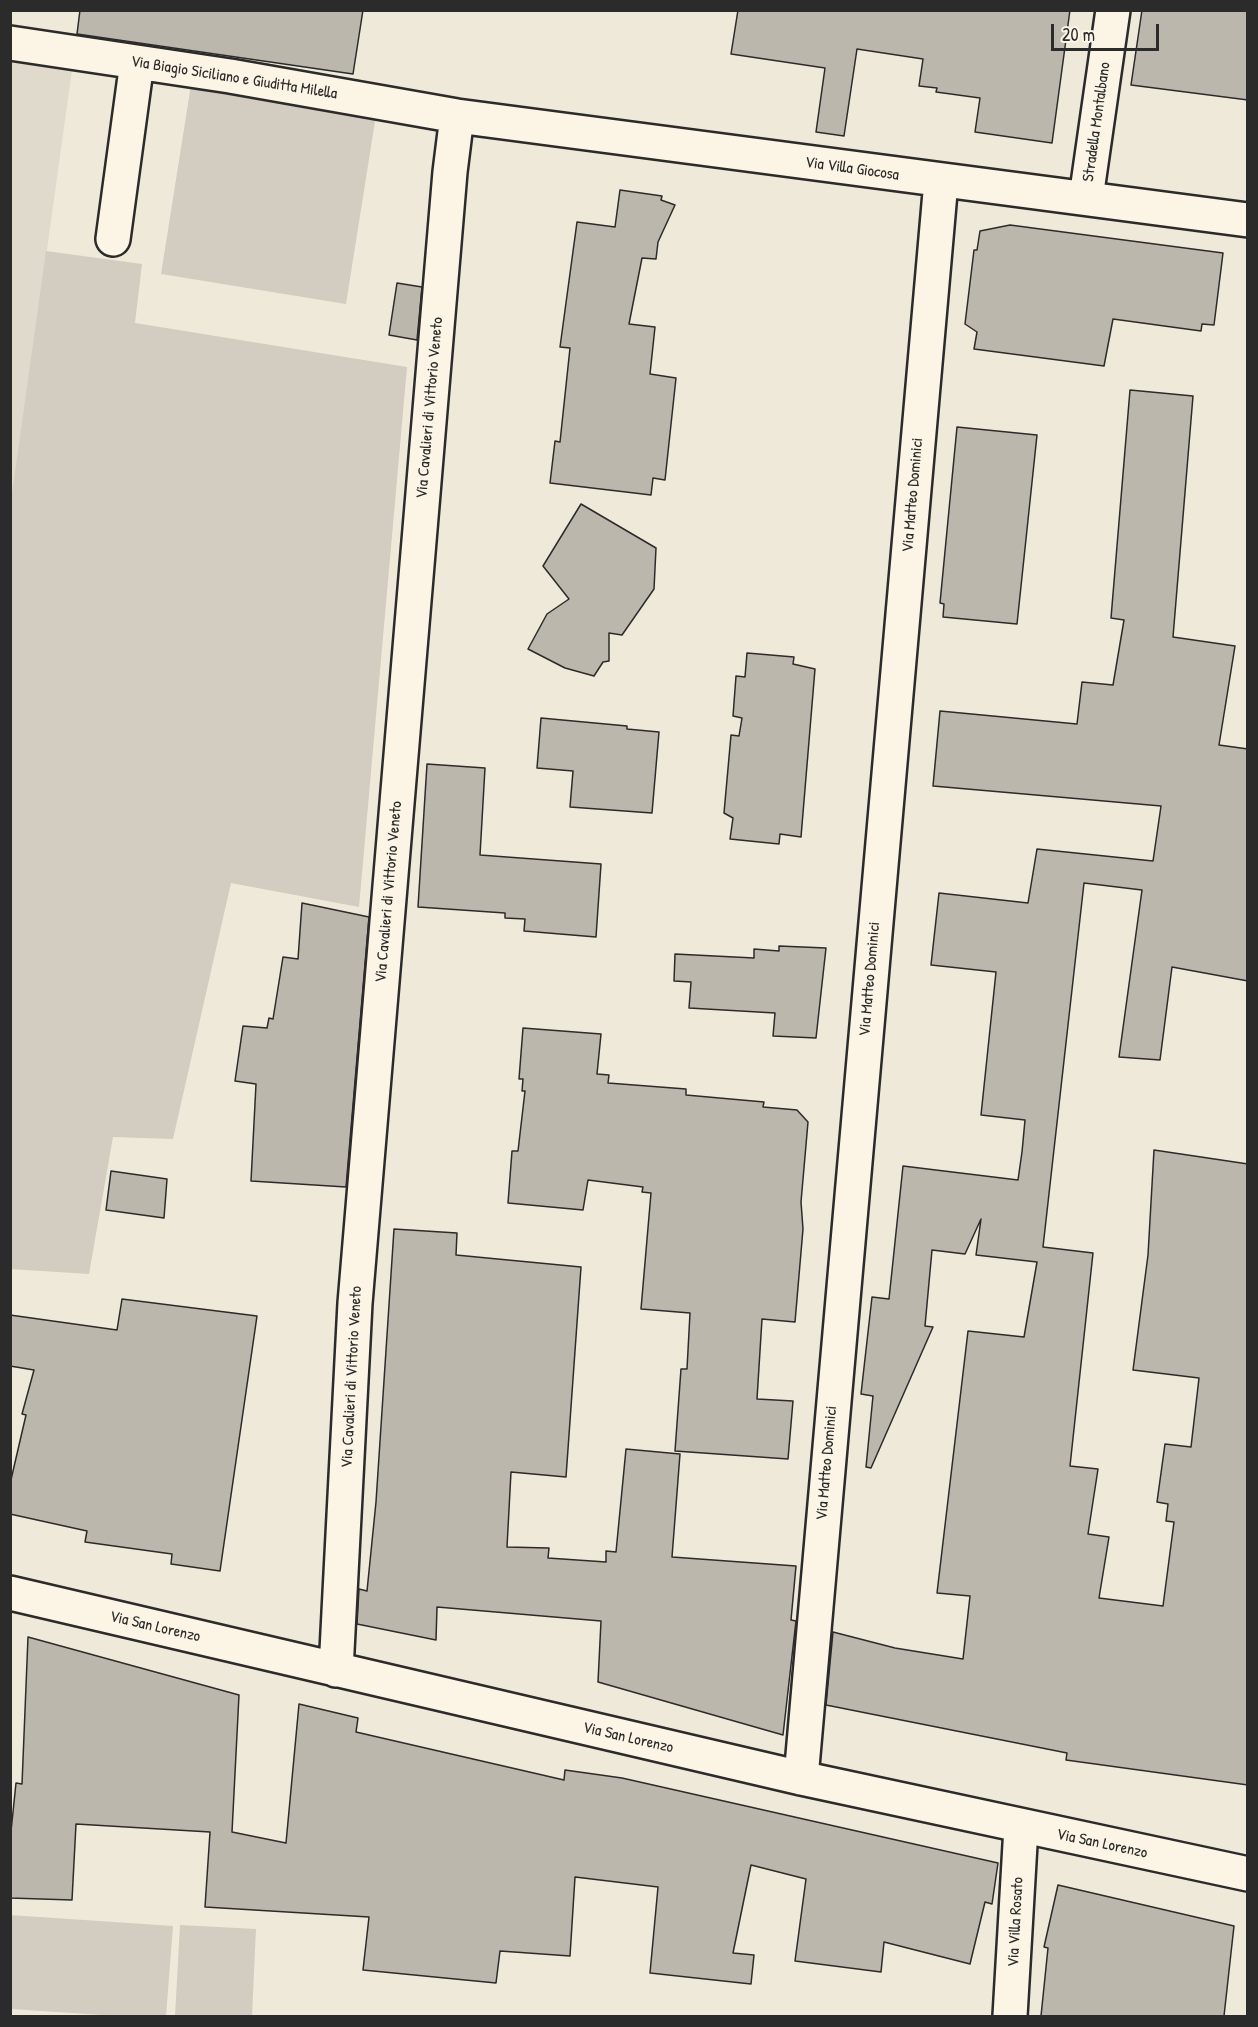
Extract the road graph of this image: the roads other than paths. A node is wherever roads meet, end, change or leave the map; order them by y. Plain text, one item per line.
1 (1113, 10) edge
2 (10, 43) edge
3 (137, 62) junction
4 (458, 116) junction
5 (941, 181) junction
6 (1086, 198) junction
7 (1248, 220) edge
8 (113, 239) dead end
9 (10, 1593) edge
10 (336, 1670) junction
11 (801, 1778) junction
12 (1021, 1827) junction
13 (1248, 1874) edge
14 (1010, 2016) edge

1 - 6 street, Stradella Montalbano
2 - 3 street, Via Biagio Siciliano e Giuditta Milella
3 - 4 street, Via Biagio Siciliano e Giuditta Milella
3 - 8 street
4 - 5 street, Via Villa Giocosa
4 - 10 street, Via Cavalieri di Vittorio Veneto
5 - 6 street, Via Villa Giocosa
5 - 11 street, Via Matteo Dominici
6 - 7 street, Via Villa Giocosa
9 - 10 street, Via San Lorenzo
10 - 11 street, Via San Lorenzo
11 - 12 street, Via San Lorenzo
12 - 13 street, Via San Lorenzo
12 - 14 street, Via Villa Rosato

